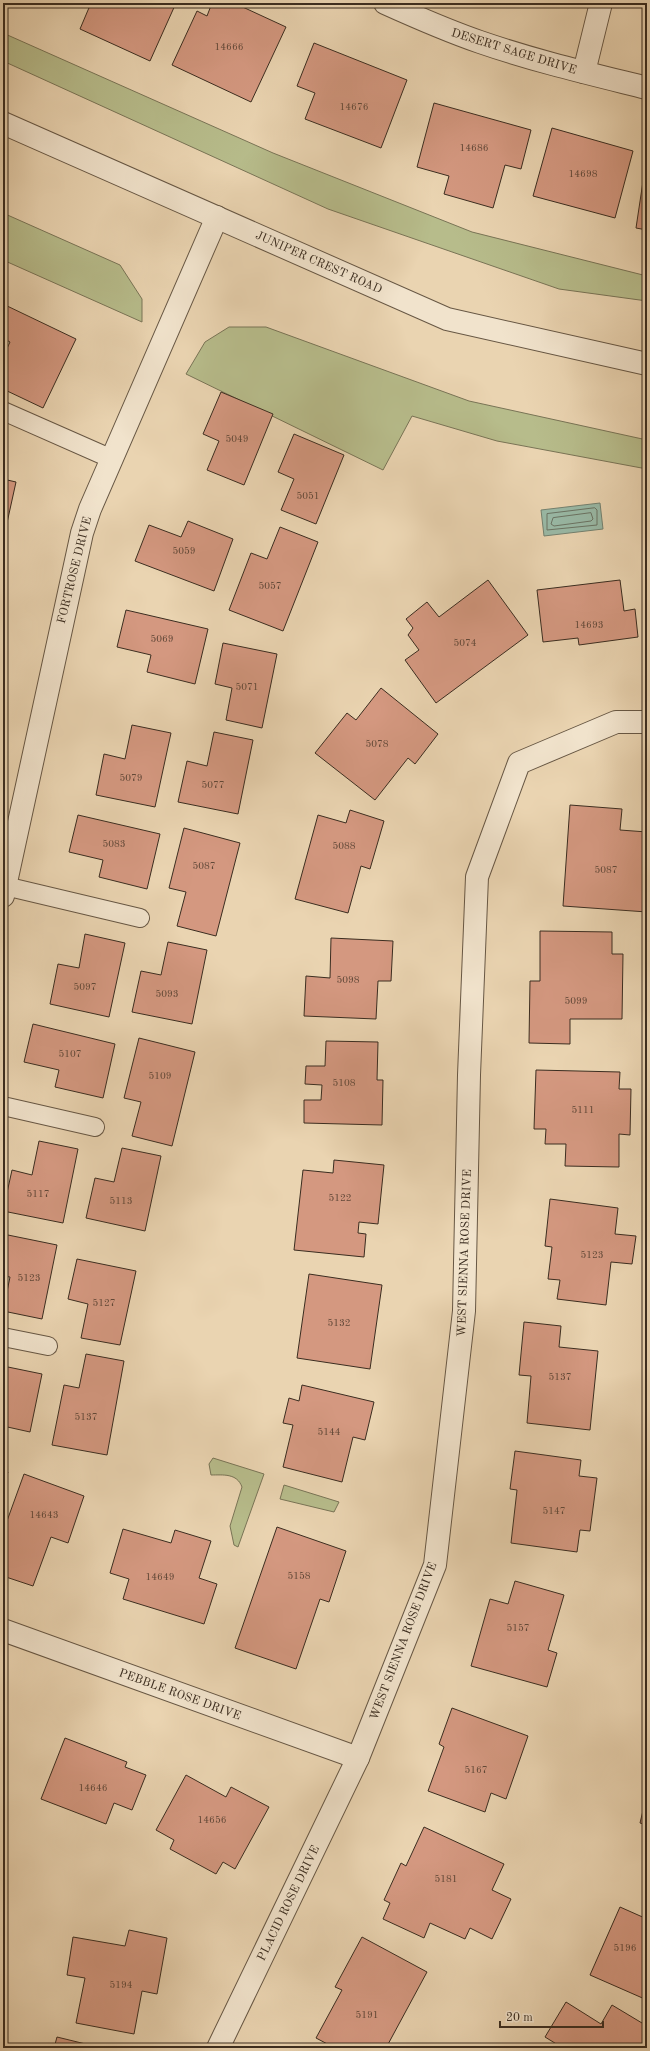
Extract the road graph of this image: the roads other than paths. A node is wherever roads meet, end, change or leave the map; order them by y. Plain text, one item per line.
1 (385, 3) edge
2 (601, 3) edge
3 (584, 72) junction
4 (647, 88) edge
5 (3, 123) edge
6 (216, 217) junction
7 (647, 364) edge
8 (3, 411) edge
9 (112, 459) junction
10 (647, 722) edge
11 (4, 891) edge
12 (140, 918) dead end
13 (3, 1106) edge
14 (95, 1127) dead end
15 (3, 1337) edge
16 (48, 1346) dead end
17 (3, 1630) edge
18 (358, 1758) junction
19 (218, 2048) edge

1 - 3 street, DESERT SAGE DRIVE
2 - 3 street
3 - 4 street, DESERT SAGE DRIVE
5 - 6 street, JUNIPER CREST ROAD
6 - 7 street, JUNIPER CREST ROAD
6 - 9 street, FORTROSE DRIVE
8 - 9 lane
9 - 11 street, FORTROSE DRIVE
10 - 18 street, WEST SIENNA ROSE DRIVE
11 - 12 lane
13 - 14 lane
15 - 16 lane
17 - 18 street, PEBBLE ROSE DRIVE
18 - 19 street, PLACID ROSE DRIVE

